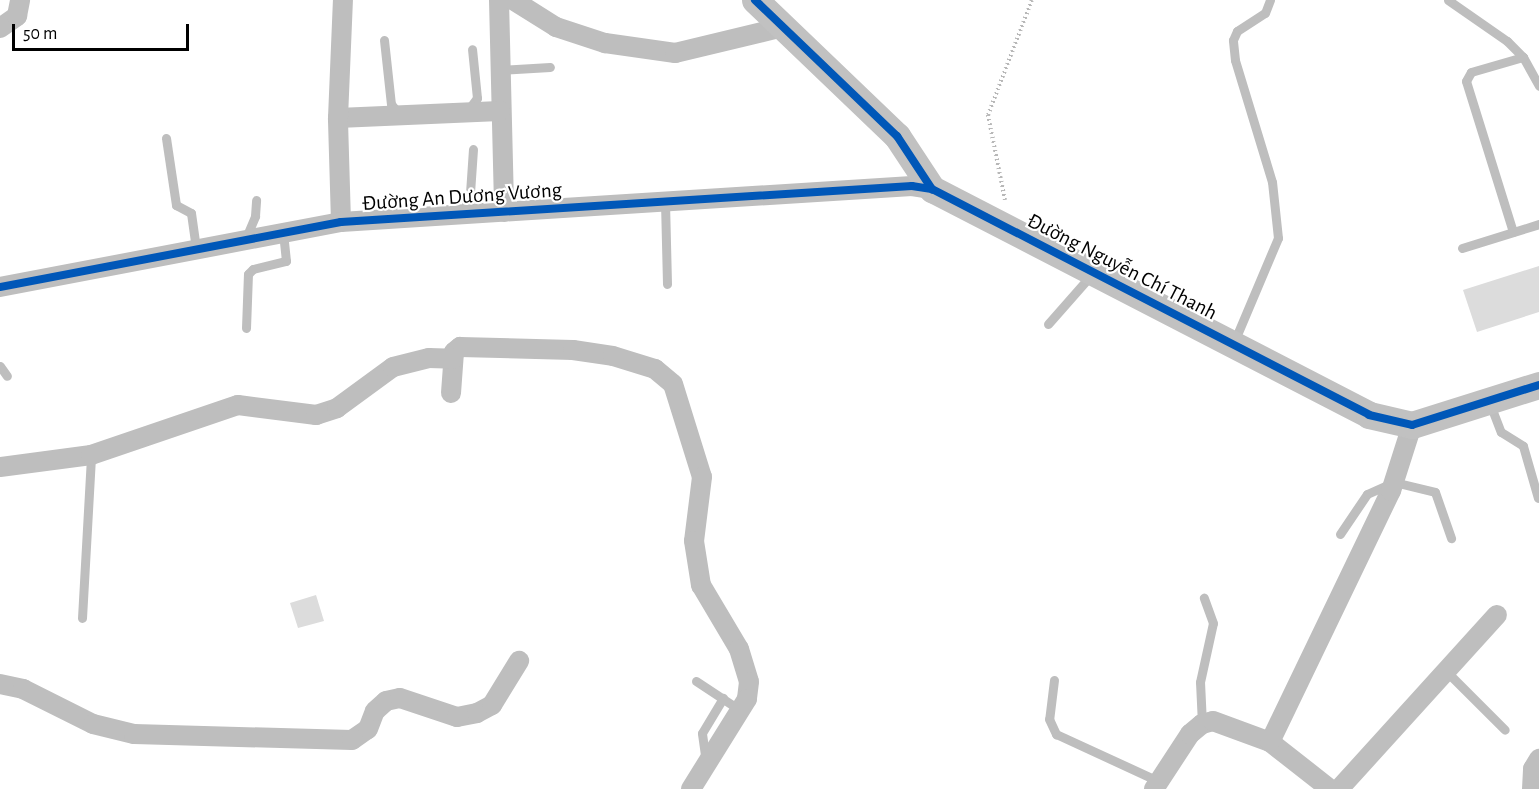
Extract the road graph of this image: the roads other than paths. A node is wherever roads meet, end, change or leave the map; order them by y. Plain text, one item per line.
1 (20, 0) edge
2 (343, 0) edge
3 (499, 0) edge
4 (513, 0) edge
5 (755, 0) edge
6 (1270, 0) edge
7 (1448, 0) edge
8 (783, 27) junction
9 (0, 28) edge
10 (384, 40) dead end
11 (472, 49) dead end
12 (1523, 57) junction
13 (550, 68) dead end
14 (500, 70) junction
15 (1539, 86) edge
16 (500, 111) junction
17 (467, 112) junction
18 (401, 115) junction
19 (338, 118) junction
20 (166, 138) dead end
21 (473, 149) dead end
22 (932, 189) junction
23 (256, 200) dead end
24 (665, 202) junction
25 (504, 212) junction
26 (463, 215) junction
27 (341, 222) junction
28 (1539, 224) edge
29 (1513, 232) junction
30 (283, 233) junction
31 (245, 240) junction
32 (1462, 248) dead end
33 (196, 249) junction
34 (1094, 272) junction
35 (667, 284) dead end
36 (0, 287) edge
37 (1048, 324) dead end
38 (246, 328) dead end
39 (1233, 345) junction
40 (453, 359) junction
41 (0, 366) edge
42 (8, 376) dead end
43 (1539, 386) edge
44 (451, 393) dead end
45 (1489, 401) junction
46 (1412, 425) junction
47 (91, 455) junction
48 (0, 467) edge
49 (1394, 482) junction
50 (1538, 498) edge
51 (1340, 534) dead end
52 (1451, 538) dead end
53 (1204, 598) dead end
54 (1497, 615) dead end
55 (82, 618) dead end
56 (519, 661) dead end
57 (1446, 671) junction
58 (1054, 680) dead end
59 (696, 681) dead end
60 (0, 684) edge
61 (723, 698) junction
62 (740, 710) junction
63 (1202, 724) junction
64 (1504, 730) dead end
65 (1270, 742) junction
66 (1539, 759) edge
67 (706, 764) junction
68 (1156, 785) edge
69 (691, 789) edge
70 (1330, 789) edge
71 (1339, 789) edge
72 (1532, 789) edge

1 - 9 street
2 - 19 street
3 - 14 street
4 - 8 street
5 - 8 street, Đường Nguyễn Chí Thanh
6 - 39 lane
7 - 12 lane
8 - 22 street, Đường Nguyễn Chí Thanh
10 - 18 lane
11 - 17 lane
12 - 15 lane
12 - 29 lane
13 - 14 lane
14 - 16 street
16 - 17 street
16 - 25 street
17 - 18 street
18 - 19 street
19 - 27 street
20 - 33 lane
21 - 26 lane
22 - 24 street, Đường An Dương Vương
22 - 34 street, Đường Nguyễn Chí Thanh
23 - 31 lane
24 - 25 street, Đường An Dương Vương
24 - 35 lane
25 - 26 street, Đường An Dương Vương
26 - 27 street, Đường An Dương Vương
27 - 30 street, Đường An Dương Vương
28 - 29 lane
29 - 32 lane
30 - 31 street, Đường An Dương Vương
30 - 38 lane
31 - 33 street, Đường An Dương Vương
33 - 36 street, Đường An Dương Vương
34 - 37 lane
34 - 39 street, Đường Nguyễn Chí Thanh
39 - 46 street, Đường Nguyễn Chí Thanh
40 - 44 street
40 - 47 street
40 - 62 street
41 - 42 lane
43 - 45 street
45 - 46 street
45 - 50 lane
46 - 49 street
47 - 48 street
47 - 55 lane
49 - 51 lane
49 - 52 lane
49 - 65 street
53 - 63 lane
54 - 57 street
56 - 60 street
57 - 64 lane
57 - 71 street
58 - 68 lane
59 - 61 lane
61 - 62 lane
61 - 67 lane
62 - 67 street
63 - 65 street
63 - 68 street
65 - 70 street
66 - 72 street
67 - 69 street

